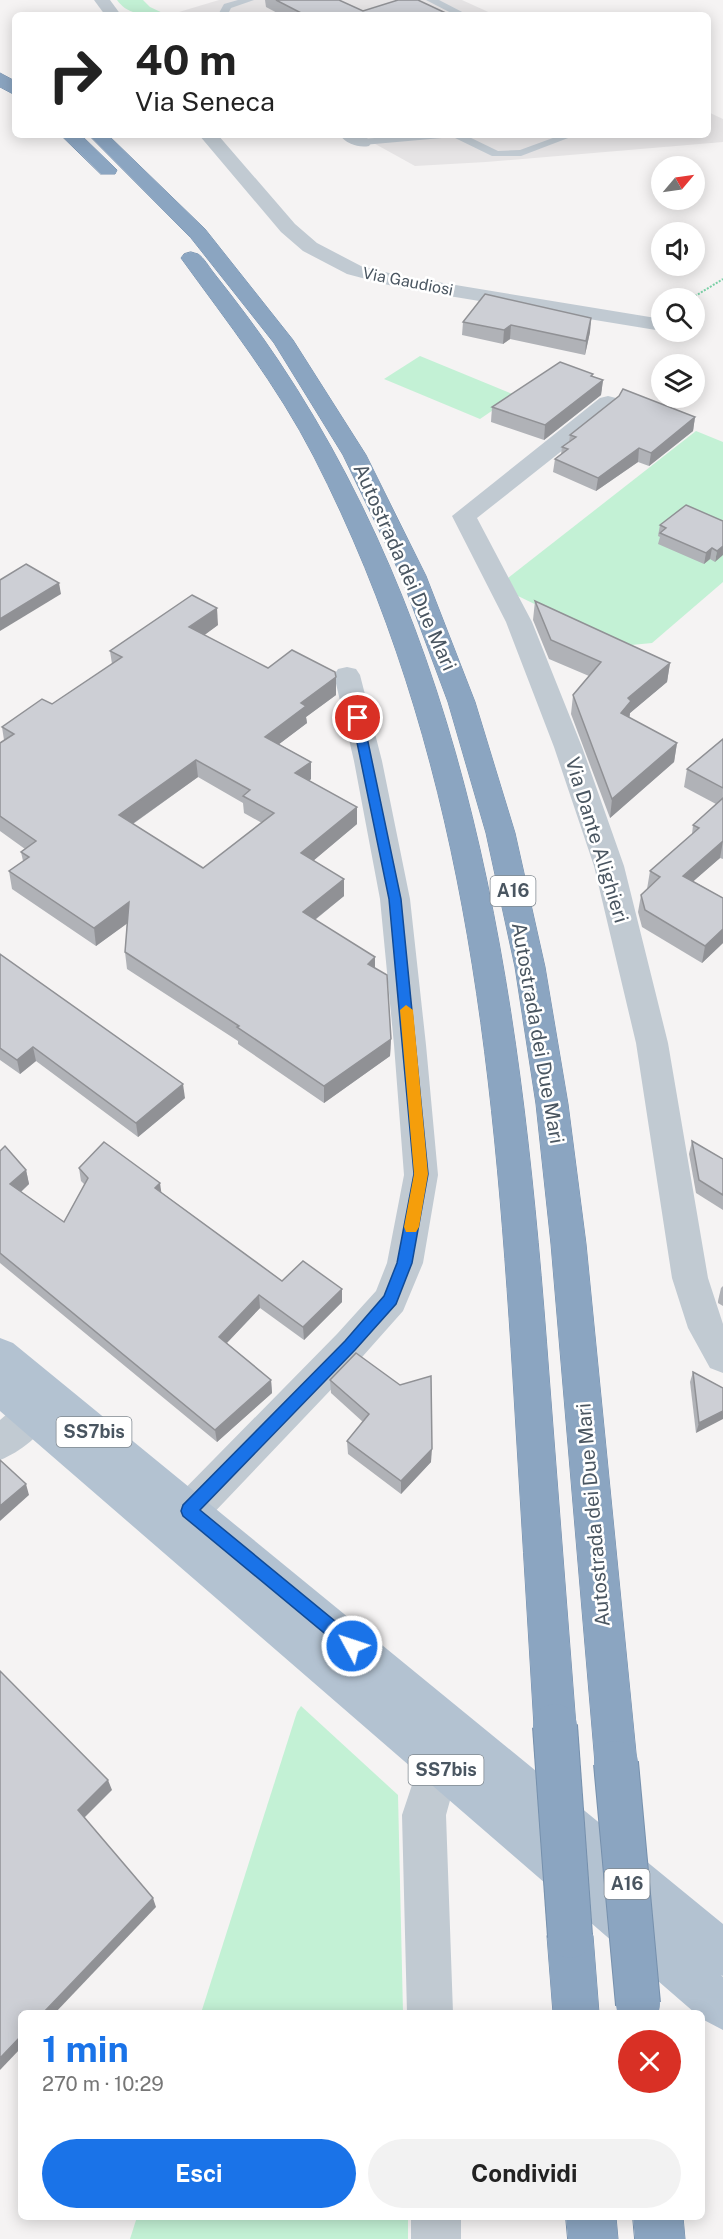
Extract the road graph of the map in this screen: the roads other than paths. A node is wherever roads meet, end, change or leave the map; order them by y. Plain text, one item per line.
1 (249, 0) edge
2 (431, 0) edge
3 (224, 12) edge
4 (457, 12) edge
5 (0, 78) edge
6 (12, 88) edge
7 (73, 138) edge
8 (101, 138) edge
9 (211, 138) edge
10 (379, 138) edge
11 (464, 138) edge
12 (563, 138) edge
13 (356, 139) edge
14 (651, 323) edge
15 (609, 403) edge
16 (348, 675) dead end
17 (0, 1354) edge
18 (723, 1357) edge
19 (0, 1388) edge
20 (33, 1415) junction
21 (0, 1443) edge
22 (179, 1521) junction
23 (439, 1764) junction
24 (723, 1953) edge
25 (723, 2007) edge
26 (639, 2009) edge
27 (430, 2010) edge
28 (576, 2010) edge
29 (436, 2220) edge
30 (591, 2220) edge
31 (658, 2220) edge
32 (436, 2239) edge
33 (593, 2239) edge
34 (660, 2239) edge

1 - 3 lane
2 - 4 lane
5 - 6 highway
7 - 28 highway, Autostrada dei Due Mari / A16, bridge
8 - 26 highway, Autostrada dei Due Mari / A16, bridge
9 - 14 street, Via Gaudiosi
10 - 13 lane
11 - 12 lane
15 - 18 street, Via Dante Alighieri
16 - 22 street
17 - 22 main road, SS7bis
19 - 20 main road, SS7bis
20 - 21 street
20 - 22 main road, SS7bis
22 - 23 main road, SS7bis
22 - 24 main road, SS7bis
23 - 25 main road, SS7bis
23 - 27 street
29 - 32 street
30 - 33 highway
31 - 34 highway

